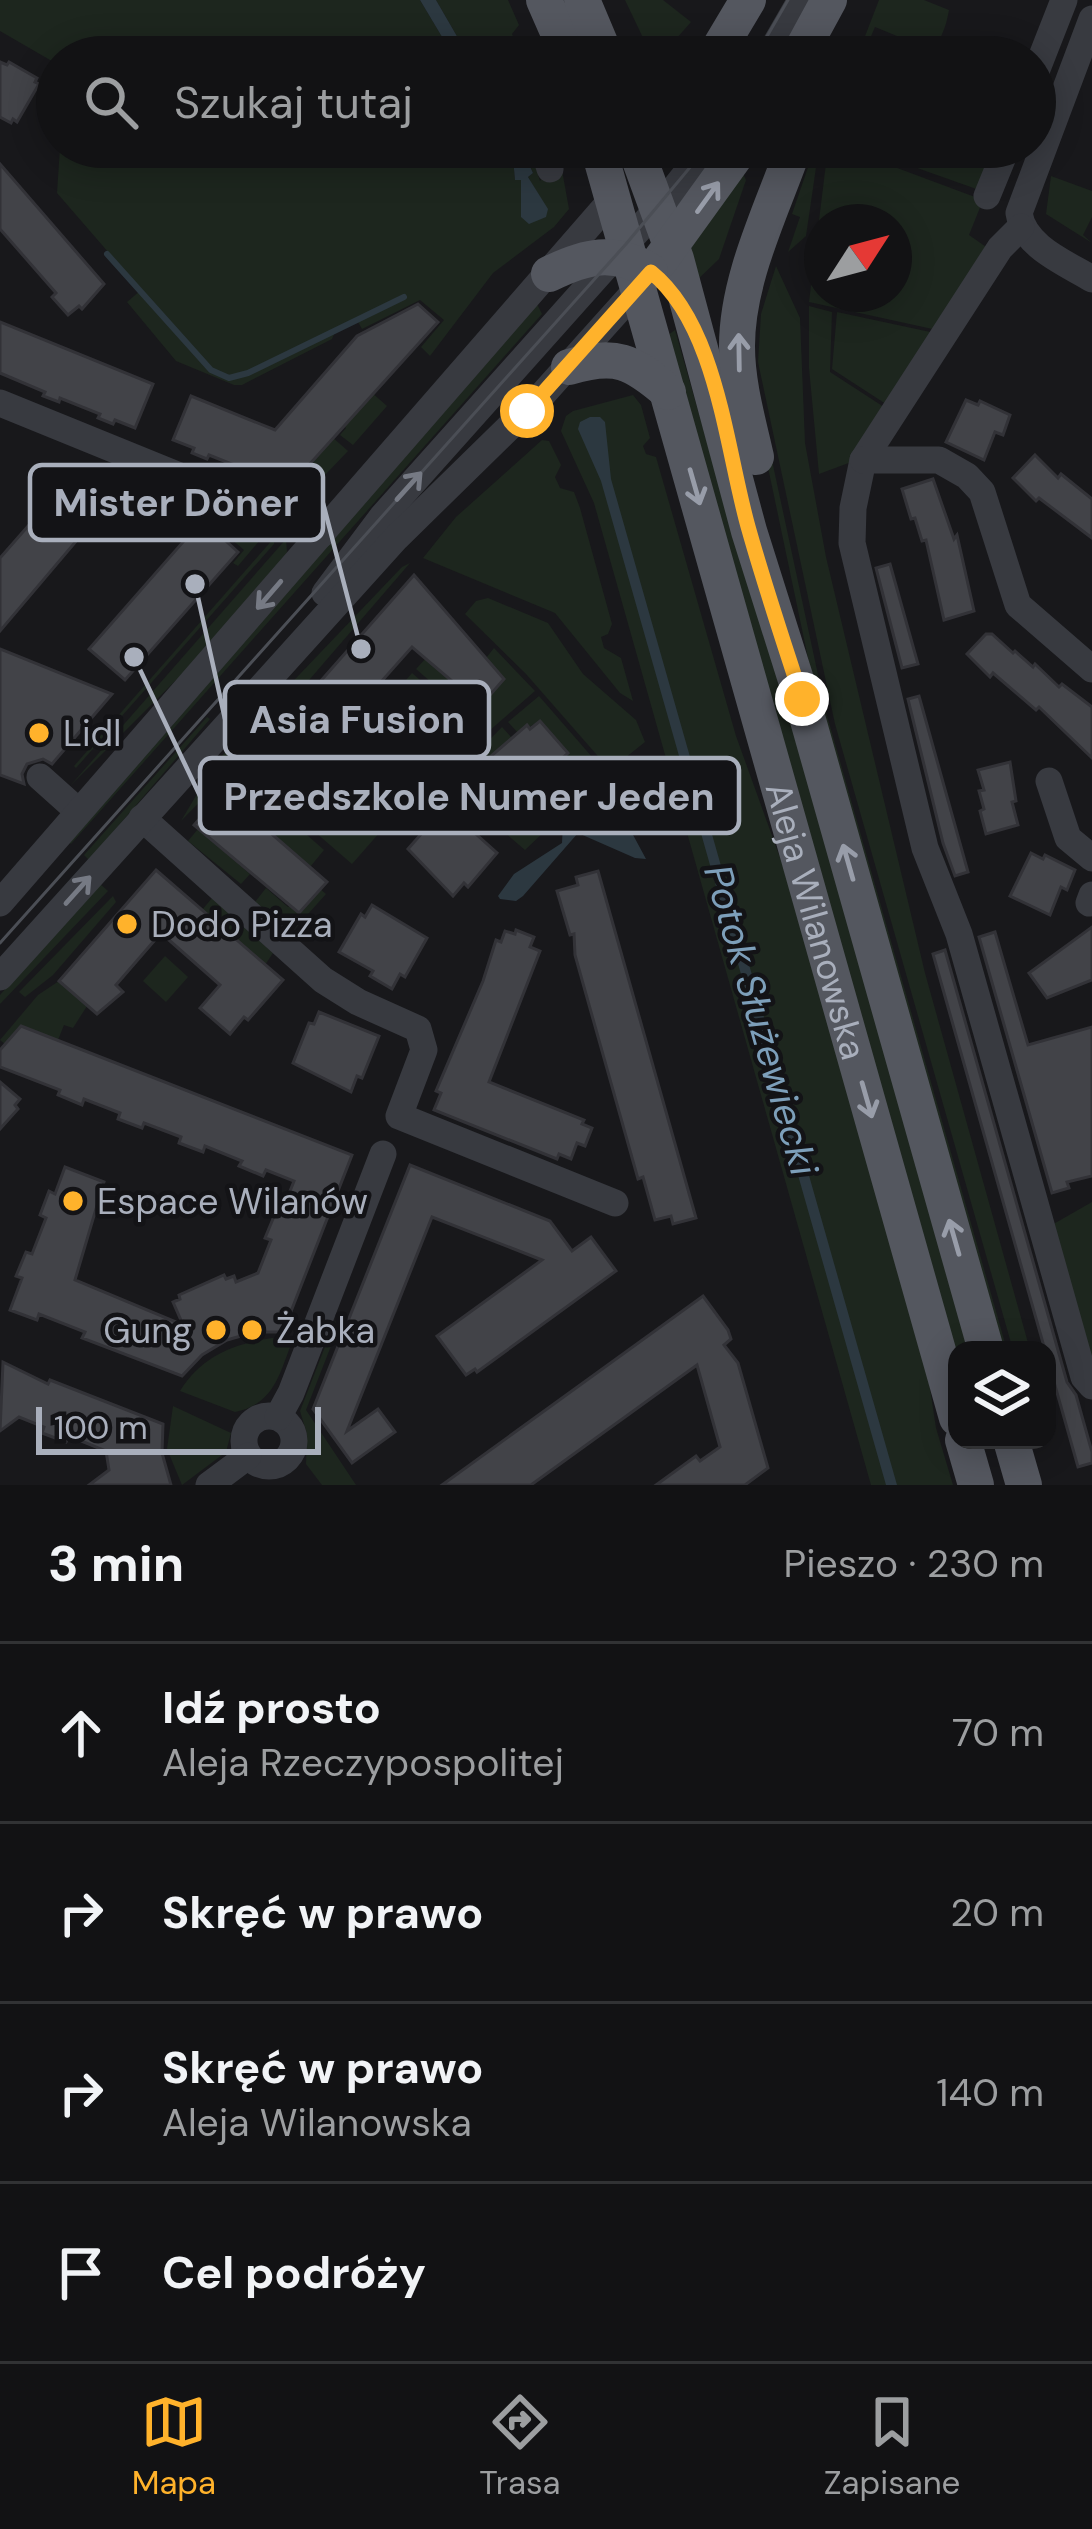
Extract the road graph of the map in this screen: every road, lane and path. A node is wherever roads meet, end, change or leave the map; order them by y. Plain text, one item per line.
1 (544, 0) edge
2 (582, 0) edge
3 (748, 0) edge
4 (801, 0) edge
5 (829, 0) edge
6 (847, 0) edge
7 (1064, 0) edge
8 (1092, 19) edge
9 (580, 36) edge
10 (592, 36) edge
11 (727, 36) edge
12 (780, 36) edge
13 (809, 36) edge
14 (834, 36) edge
15 (1050, 36) edge
16 (1056, 95) edge
17 (604, 168) edge
18 (632, 168) edge
19 (646, 168) edge
20 (690, 168) edge
21 (723, 168) edge
22 (787, 168) edge
23 (998, 168) edge
24 (1030, 168) edge
25 (987, 196) dead end
26 (613, 198) junction
27 (657, 208) junction
28 (1021, 227) junction
29 (639, 261) junction
30 (549, 274) junction
31 (1092, 279) edge
32 (569, 367) junction
33 (668, 392) junction
34 (0, 403) edge
35 (863, 460) junction
36 (322, 534) junction
37 (755, 550) junction
38 (296, 650) junction
39 (1092, 669) edge
40 (40, 777) dead end
41 (1049, 781) dead end
42 (78, 811) junction
43 (142, 818) junction
44 (1092, 858) edge
45 (0, 903) edge
46 (0, 977) edge
47 (383, 1154) dead end
48 (615, 1203) dead end
49 (983, 1341) edge
50 (948, 1386) edge
51 (1092, 1386) edge
52 (278, 1417) junction
53 (966, 1449) edge
54 (1014, 1449) edge
55 (248, 1456) junction
56 (293, 1472) edge
57 (209, 1485) edge
58 (976, 1485) edge
59 (1024, 1485) edge

1 - 9 main road
2 - 10 main road
3 - 11 main road
4 - 12 street
5 - 13 main road
6 - 14 main road
7 - 15 street
8 - 16 street
17 - 26 main road, Aleja Wilanowska
18 - 26 main road
19 - 27 main road, Aleja Wilanowska
20 - 27 street
29 -> 21 main road
37 -> 22 main road
23 - 25 street
24 - 28 street
26 - 29 main road, Aleja Wilanowska
26 - 30 street
27 - 29 main road, Aleja Wilanowska
28 - 31 street
28 - 35 street
29 - 30 main road
29 - 32 street
29 - 33 main road, Aleja Wilanowska
29 - 37 main road, Aleja Wilanowska
38 -> 29 street
30 - 36 street
32 - 33 main road
32 - 38 street
33 -> 50 main road, Aleja Wilanowska
34 - 36 street
35 - 39 street
35 - 51 street
36 -> 42 street
49 -> 37 main road, Aleja Wilanowska
38 - 43 street
40 - 42 street
41 - 44 street
42 - 45 street
46 -> 43 street
43 - 48 street
47 - 52 street
52 - 55 street
52 - 56 street
53 - 58 main road
54 - 59 main road
55 - 56 street
55 - 57 street

